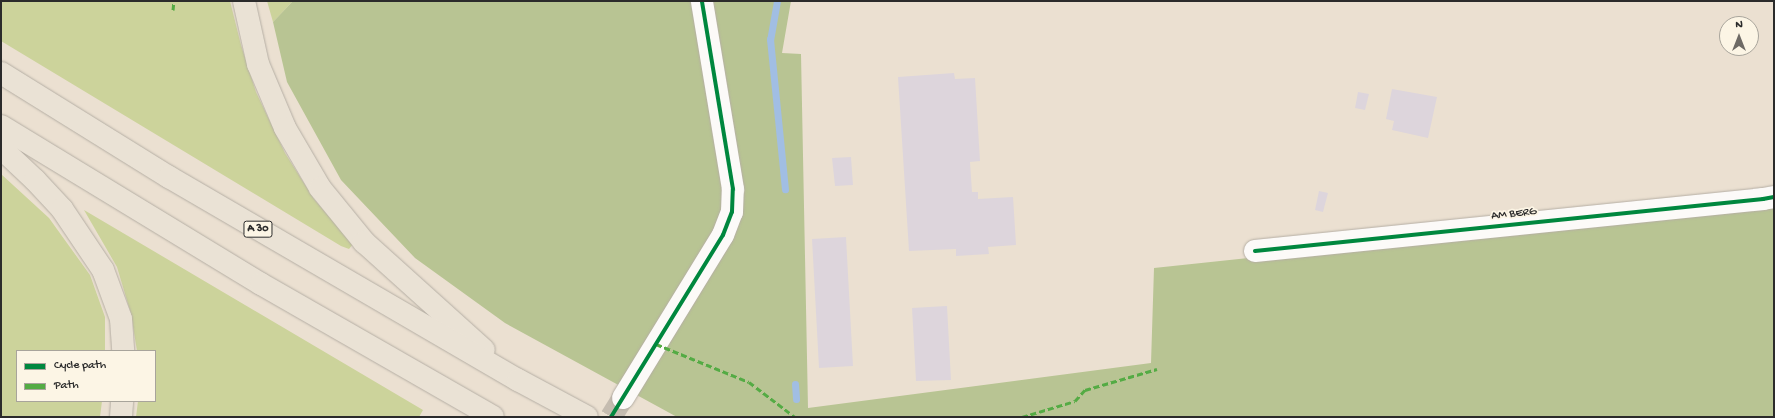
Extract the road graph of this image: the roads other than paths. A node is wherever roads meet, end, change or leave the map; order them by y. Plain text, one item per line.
1 (244, 1) edge
2 (702, 1) edge
3 (1, 73) edge
4 (1, 126) edge
5 (1, 148) edge
6 (1774, 197) edge
7 (1255, 251) dead end
8 (123, 350) edge
9 (518, 380) junction
10 (623, 398) tunnel mouth
11 (122, 402) edge
12 (121, 417) edge
13 (493, 417) edge
14 (587, 417) edge

1 - 9 highway
2 - 10 street
3 - 9 highway, A 30
4 - 13 highway
5 - 8 highway
6 - 7 street, AM BERG
9 - 14 highway, A 30
11 - 12 highway

